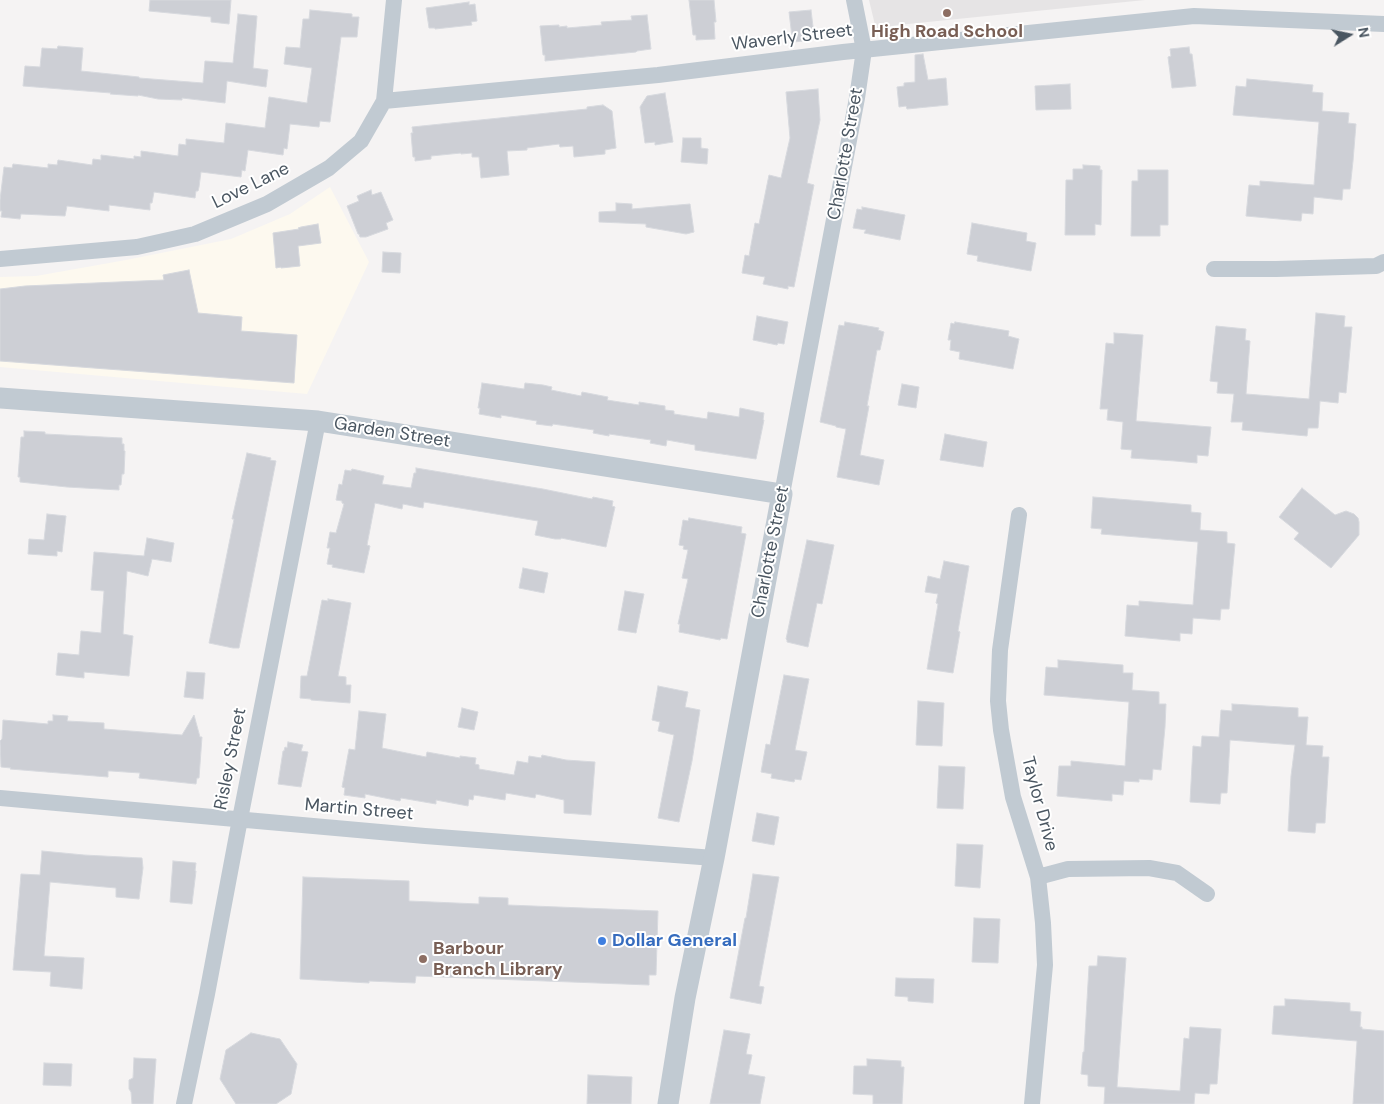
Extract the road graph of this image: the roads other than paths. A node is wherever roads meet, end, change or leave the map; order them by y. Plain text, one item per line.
1 (394, 0) edge
2 (854, 0) edge
3 (1384, 24) edge
4 (864, 50) junction
5 (384, 101) junction
6 (0, 259) edge
7 (1384, 262) edge
8 (1214, 269) dead end
9 (0, 398) edge
10 (318, 421) junction
11 (782, 494) junction
12 (1019, 515) dead end
13 (0, 798) edge
14 (240, 819) junction
15 (714, 858) junction
16 (1038, 877) junction
17 (1207, 894) dead end
18 (184, 1104) edge
19 (668, 1104) edge
20 (1032, 1104) edge

1 - 5 street, Love Lane
2 - 4 street, Charlotte Street
3 - 4 street, Waverly Street
4 - 5 street, Waverly Street
4 - 11 street, Charlotte Street
5 - 6 street, Love Lane
7 - 8 street
9 - 10 street, Garden Street
10 - 11 street, Garden Street
10 - 14 street, Risley Street
11 - 15 street, Charlotte Street
12 - 16 street, Taylor Drive
13 - 14 street, Martin Street
14 - 15 street, Martin Street
14 - 18 street, Risley Street
15 - 19 street, Charlotte Street
16 - 17 street
16 - 20 street, Taylor Drive

